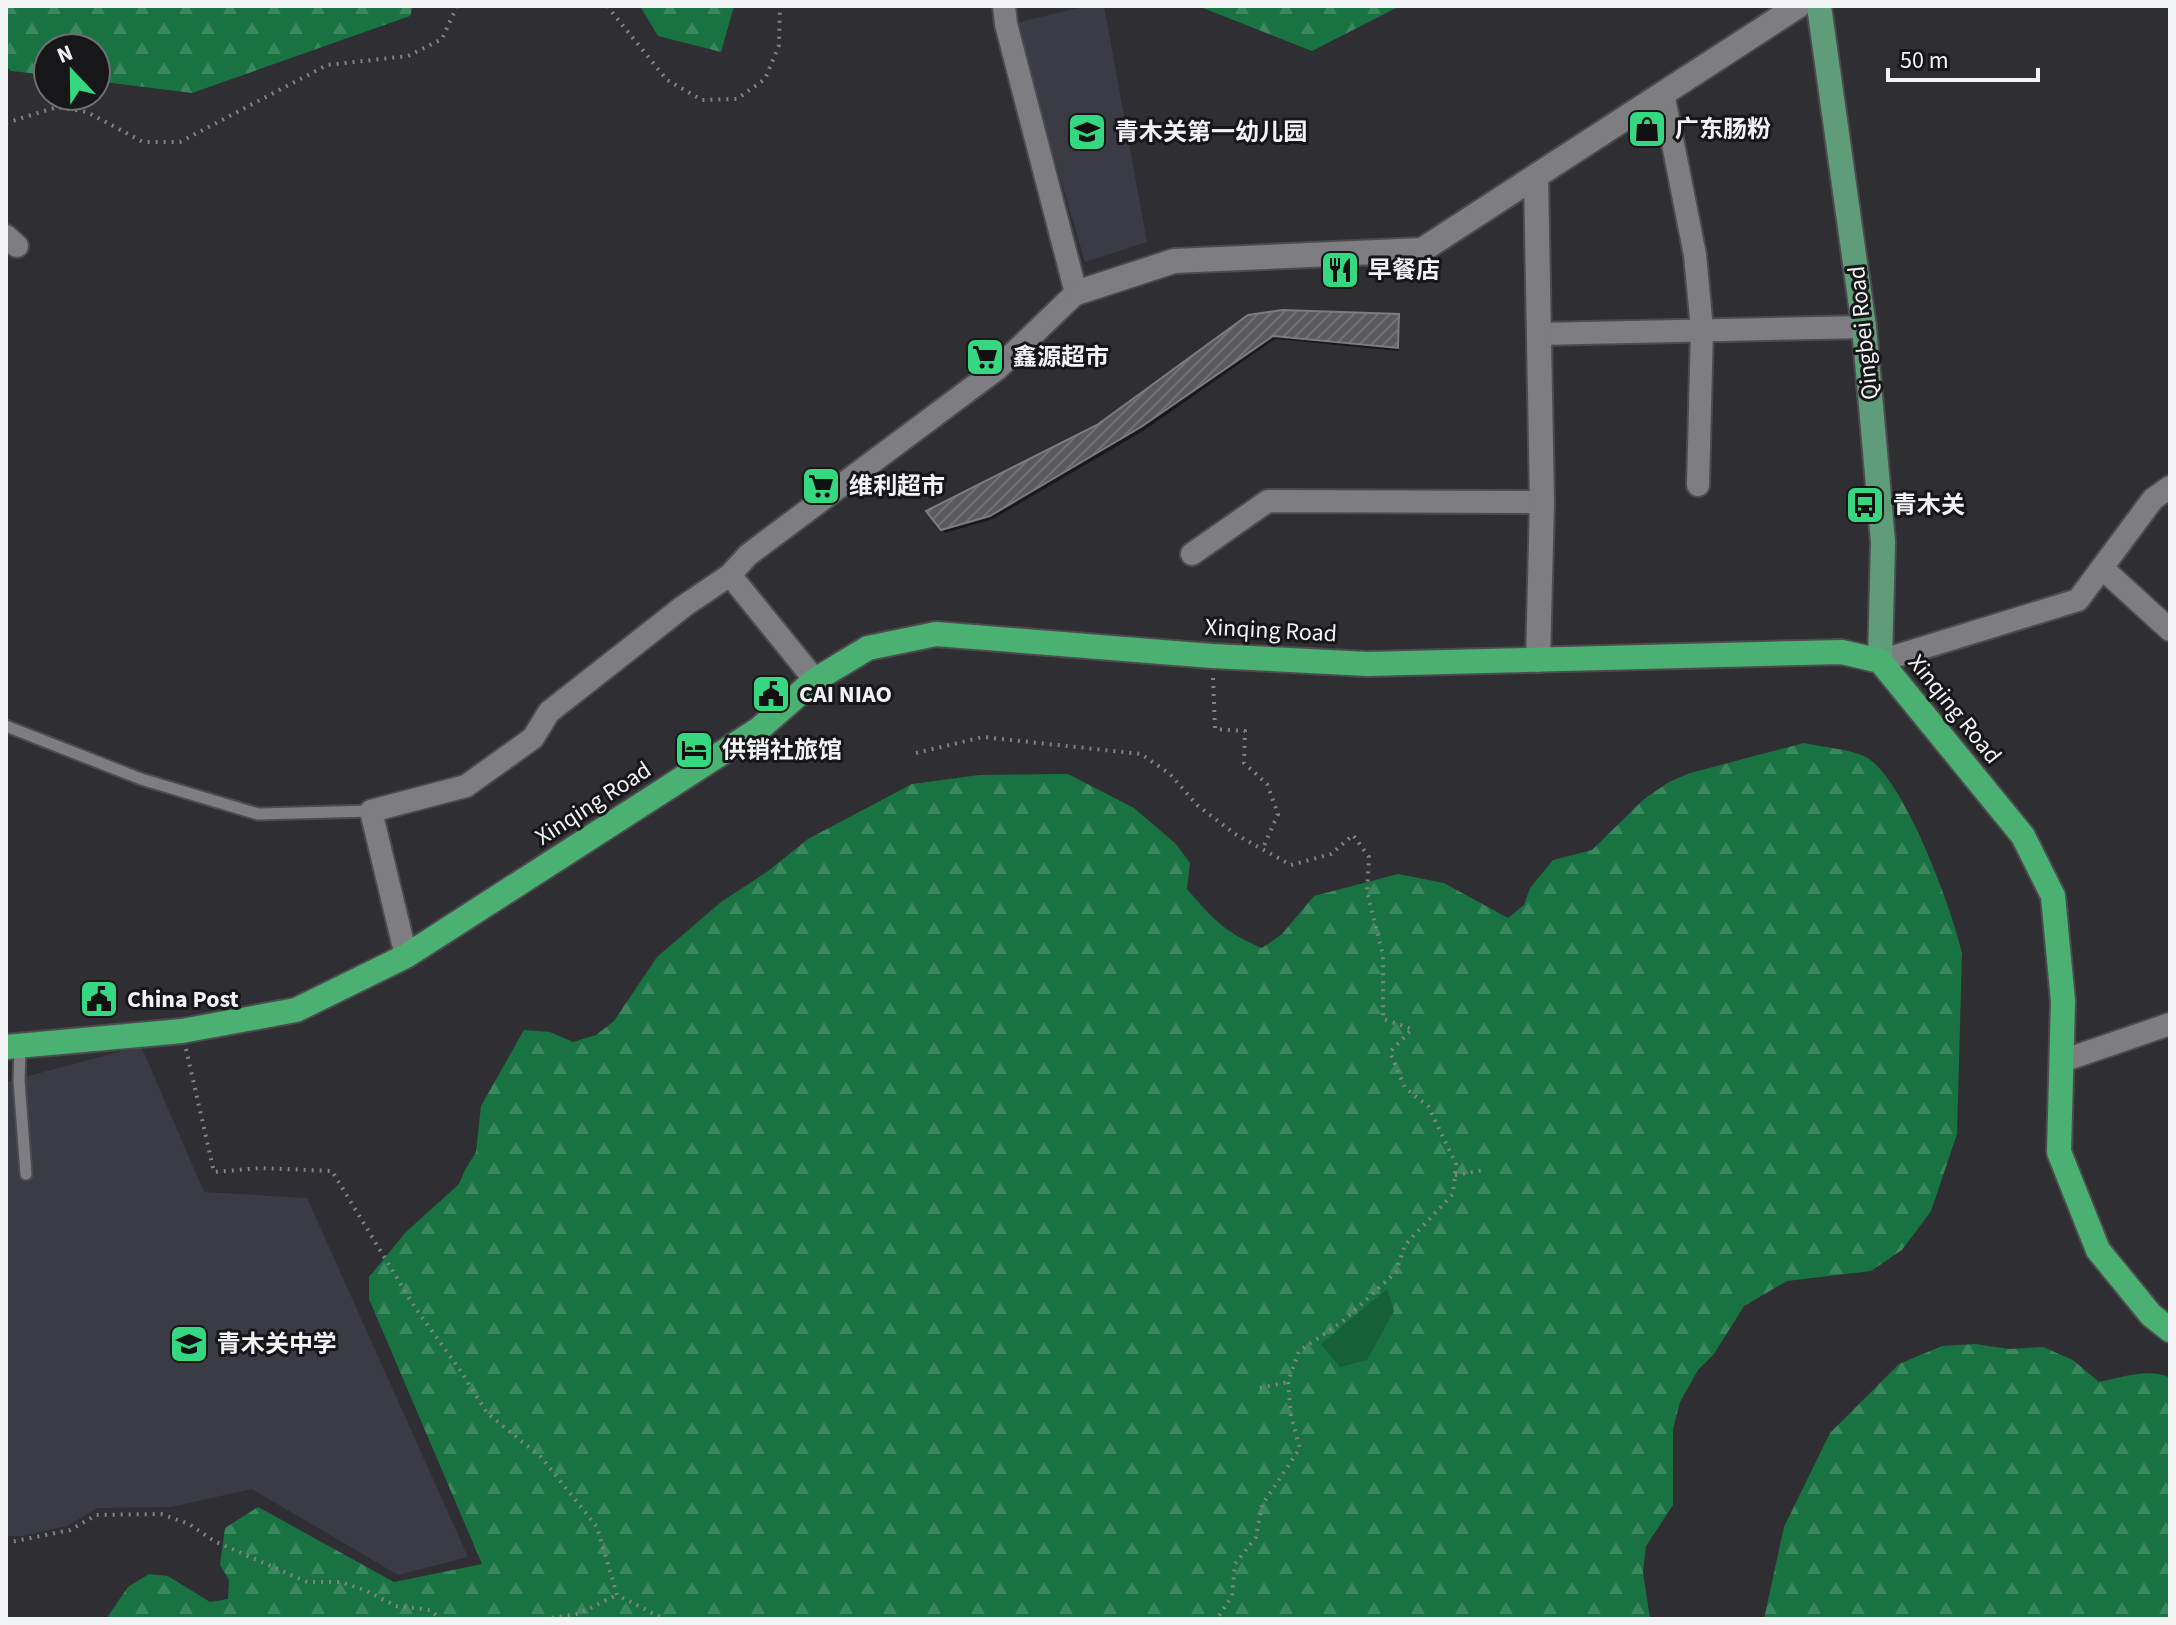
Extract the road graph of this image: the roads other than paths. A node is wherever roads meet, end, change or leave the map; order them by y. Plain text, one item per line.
1 (1004, 6) edge
2 (1798, 6) edge
3 (1819, 6) edge
4 (1663, 93) junction
5 (1536, 176) junction
6 (1076, 293) junction
7 (1864, 327) junction
8 (1702, 329) junction
9 (1539, 334) junction
10 (1698, 485) dead end
11 (2170, 487) edge
12 (1542, 502) junction
13 (1192, 554) dead end
14 (2102, 568) junction
15 (730, 575) junction
16 (2170, 630) edge
17 (1538, 660) junction
18 (1880, 661) junction
19 (815, 680) junction
20 (6, 726) edge
21 (371, 811) junction
22 (406, 956) junction
23 (2170, 1024) edge
24 (13, 1047) edge
25 (2062, 1061) junction
26 (26, 1174) dead end
27 (2170, 1330) edge

1 - 6 street
2 - 4 main road
3 - 7 main road, Qingbei Road
4 - 5 main road
4 - 8 street
5 - 6 main road
5 - 9 main road
6 - 15 street
7 - 8 street
7 - 18 main road, Qingbei Road
8 - 9 street
8 - 10 street
9 - 12 main road
11 - 14 street
12 - 13 street
12 - 17 main road
14 - 16 street
14 - 18 street
15 - 19 street
15 - 21 street
17 - 18 highway, Xinqing Road
17 - 19 highway, Xinqing Road
18 - 25 highway, Xinqing Road
19 - 22 highway, Xinqing Road
20 - 21 lane
21 - 22 street
22 - 24 highway, Xinqing Road
23 - 25 street
24 - 26 lane
25 - 27 highway, Xinqing Road

